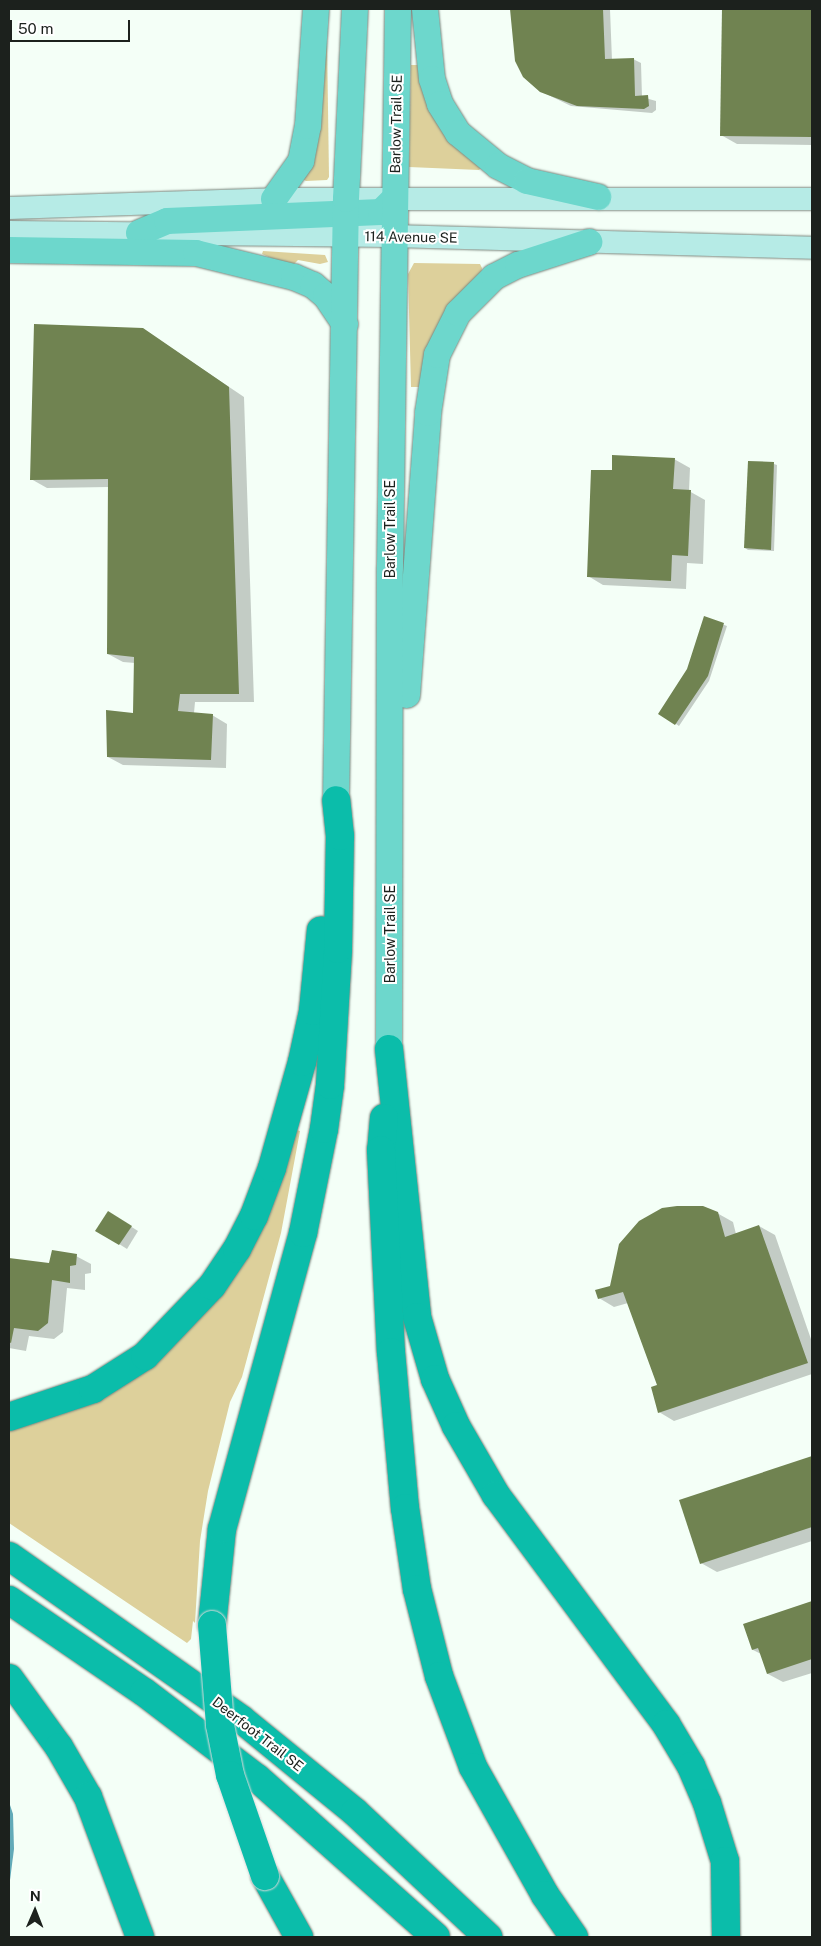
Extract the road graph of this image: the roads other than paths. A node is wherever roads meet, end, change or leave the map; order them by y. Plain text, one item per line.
1 (316, 9) edge
2 (355, 9) edge
3 (398, 9) edge
4 (425, 9) edge
5 (598, 197) junction
6 (274, 199) junction
7 (394, 199) junction
8 (812, 199) edge
9 (9, 208) edge
10 (346, 216) junction
11 (9, 232) edge
12 (139, 233) joint
13 (393, 236) junction
14 (589, 242) junction
15 (811, 249) edge
16 (9, 250) edge
17 (345, 324) junction
18 (392, 733) junction
19 (336, 800) junction
20 (389, 1049) junction
21 (9, 1417) edge
22 (9, 1556) edge
23 (9, 1600) edge
24 (9, 1678) edge
25 (140, 1937) edge
26 (299, 1937) edge
27 (436, 1937) edge
28 (488, 1937) edge
29 (574, 1937) edge
30 (726, 1937) edge

1 - 6 main road
2 - 10 main road
3 - 7 main road, Barlow Trail SE
4 - 5 main road
5 - 7 main road
5 - 8 main road
6 - 9 main road, 114 Avenue SE
6 - 10 main road, 114 Avenue SE
7 - 10 main road
7 - 13 main road, Barlow Trail SE
10 - 12 main road
10 - 13 main road, 114 Avenue SE
10 - 17 main road
11 - 12 main road
13 - 14 main road, 114 Avenue SE
13 - 18 main road, Barlow Trail SE
14 - 15 main road, 114 Avenue SE
14 - 18 main road
16 - 17 main road
17 - 19 main road
18 - 20 main road, Barlow Trail SE
19 - 21 highway
19 - 26 highway, bridge
20 - 29 highway
20 - 30 highway
22 - 28 highway, Deerfoot Trail SE
23 - 27 highway
24 - 25 highway

